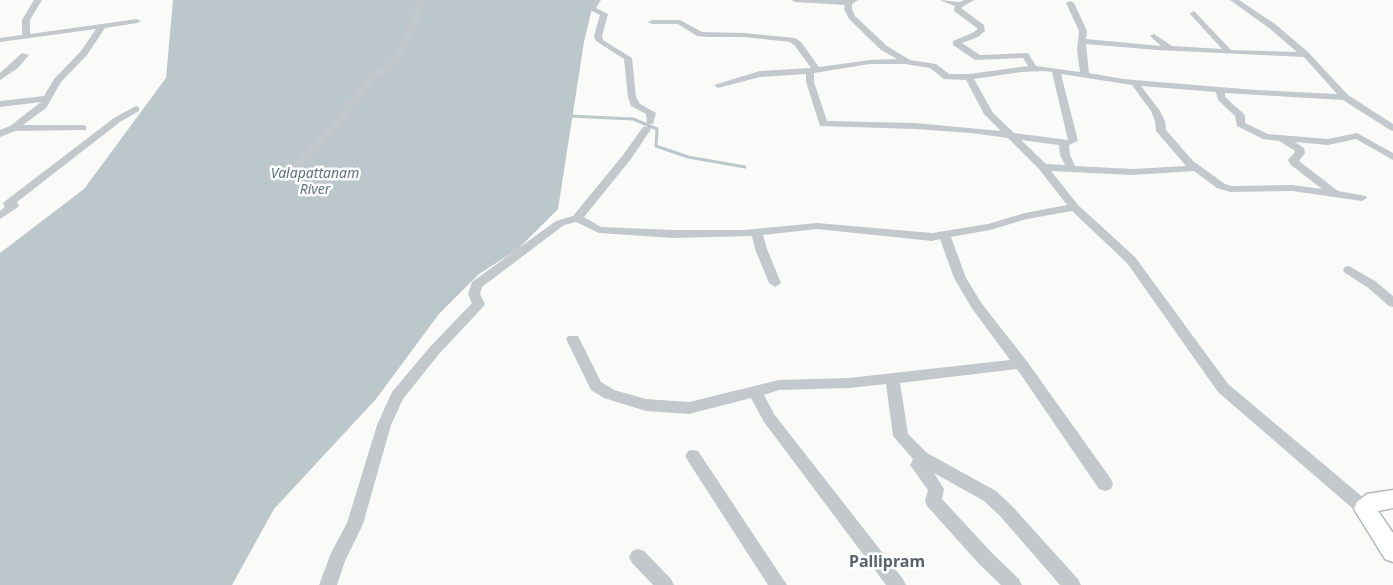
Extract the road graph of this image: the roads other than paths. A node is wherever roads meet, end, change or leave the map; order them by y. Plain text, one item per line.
1 (38, 0) edge
2 (421, 0) edge
3 (597, 0) edge
4 (795, 0) edge
5 (944, 0) edge
6 (970, 0) edge
7 (1234, 0) edge
8 (852, 2) edge
9 (1070, 3) dead end
10 (960, 5) junction
11 (1194, 13) dead end
12 (137, 21) dead end
13 (652, 22) dead end
14 (102, 26) junction
15 (26, 35) junction
16 (1154, 36) dead end
17 (0, 40) edge
18 (1083, 41) junction
19 (1169, 48) junction
20 (1229, 52) junction
21 (25, 55) dead end
22 (1306, 55) junction
23 (978, 58) junction
24 (906, 61) junction
25 (1034, 69) junction
26 (814, 70) junction
27 (1056, 70) junction
28 (998, 72) junction
29 (1084, 75) junction
30 (0, 77) edge
31 (969, 77) junction
32 (1134, 82) junction
33 (718, 85) dead end
34 (1220, 90) junction
35 (1345, 97) junction
36 (48, 98) junction
37 (0, 104) edge
38 (136, 109) dead end
39 (1391, 125) edge
40 (13, 128) junction
41 (83, 128) dead end
42 (0, 134) edge
43 (1011, 135) junction
44 (1279, 139) junction
45 (1064, 143) junction
46 (1393, 157) edge
47 (1043, 166) junction
48 (1071, 168) junction
49 (1194, 168) junction
50 (288, 174) dead end
51 (1335, 194) junction
52 (1362, 198) dead end
53 (4, 203) edge
54 (1074, 207) junction
55 (0, 216) edge
56 (577, 218) junction
57 (757, 232) junction
58 (944, 235) junction
59 (1349, 270) dead end
60 (775, 283) dead end
61 (1393, 303) edge
62 (573, 339) dead end
63 (1021, 364) junction
64 (892, 379) junction
65 (755, 392) junction
66 (693, 456) dead end
67 (922, 458) junction
68 (1105, 484) dead end
69 (1393, 499) edge
70 (1365, 509) junction
71 (1393, 552) edge
72 (638, 557) dead end
73 (328, 585) edge
74 (665, 585) edge
75 (778, 585) edge
76 (897, 585) edge
77 (1013, 585) edge
78 (1072, 585) edge

1 - 15 street
2 - 50 street
3 - 56 street
4 - 8 street
5 - 10 street
6 - 10 street
7 - 22 street
8 - 24 street
9 - 18 street
10 - 23 street
11 - 20 street
12 - 14 street
13 - 26 street
14 - 15 street
14 - 36 street
15 - 17 street
16 - 19 street
18 - 19 street
18 - 29 street
19 - 20 street
20 - 22 street
21 - 30 street
22 - 35 street
23 - 25 street
23 - 28 street
24 - 26 street
24 - 31 street
25 - 27 street
25 - 28 street
26 - 33 street
26 - 43 street
27 - 29 street
27 - 45 street
28 - 31 street
29 - 32 street
31 - 43 street
32 - 34 street
32 - 49 street
34 - 35 street
34 - 44 street
35 - 39 street
36 - 37 street
36 - 40 street
38 - 53 street
40 - 41 street
40 - 42 street
43 - 45 street
43 - 47 street
44 - 46 street
44 - 51 street
45 - 48 street
47 - 48 street
47 - 54 street
48 - 49 street
49 - 51 street
51 - 52 street
53 - 55 street
54 - 58 street
54 - 70 street
56 - 57 street
56 - 73 street
57 - 58 street
57 - 60 street
58 - 63 street
59 - 61 street
62 - 65 street
63 - 64 street
63 - 68 street
64 - 65 street
64 - 67 street
65 - 76 street
66 - 75 street
67 - 77 street
67 - 78 street
69 - 70 main road
70 - 71 main road
72 - 74 street

